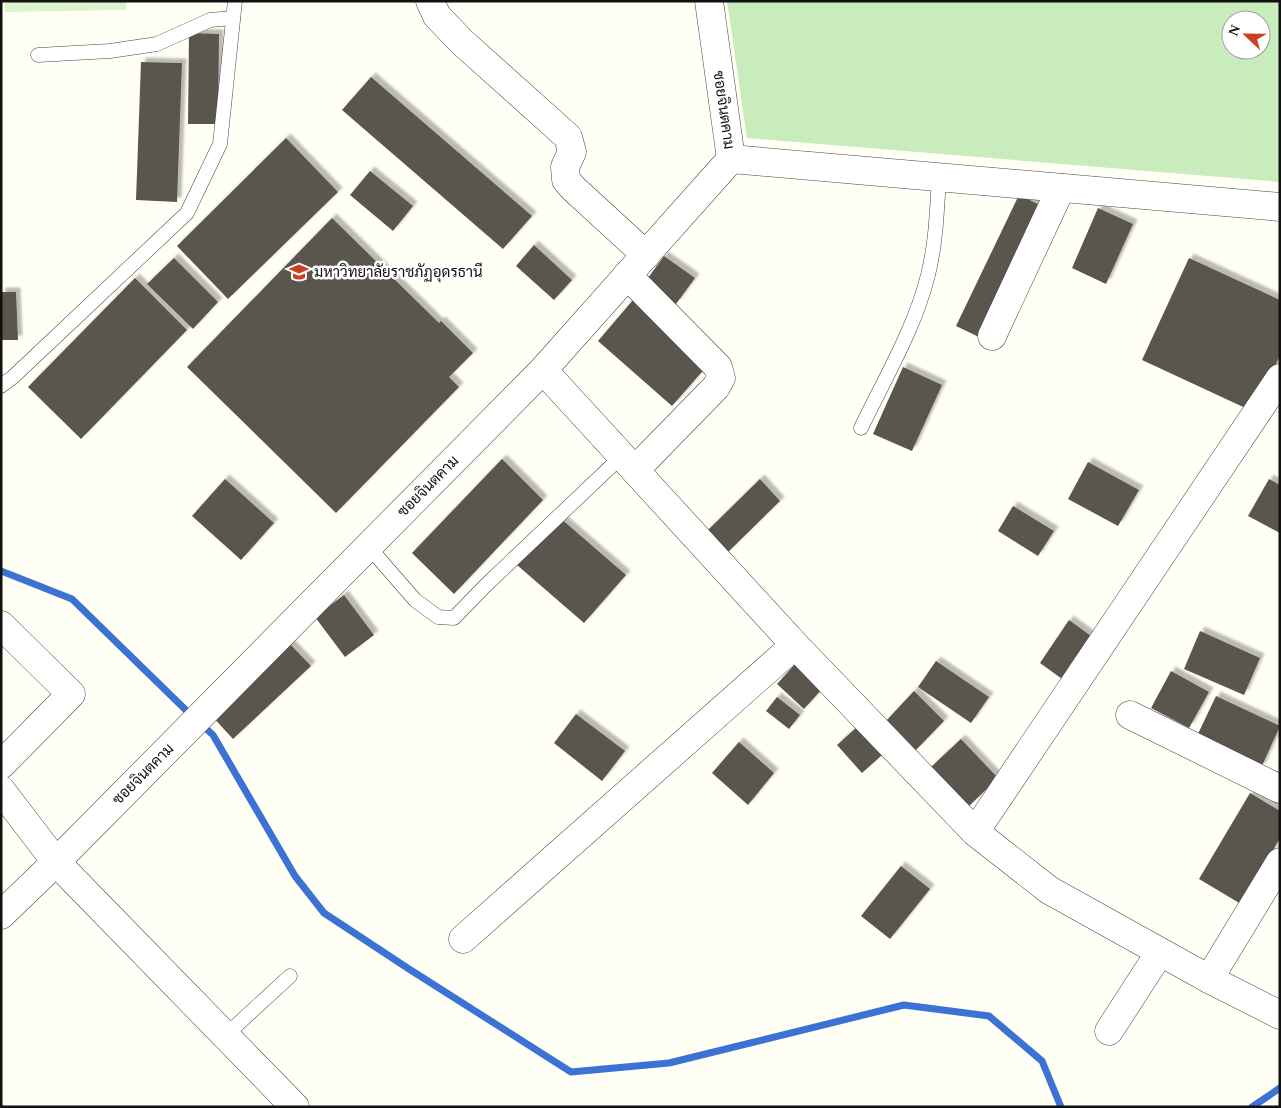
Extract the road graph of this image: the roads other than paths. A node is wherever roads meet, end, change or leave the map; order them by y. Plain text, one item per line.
1 (235, 1) edge
2 (430, 1) edge
3 (709, 1) edge
4 (233, 18) junction
5 (38, 55) dead end
6 (731, 158) junction
7 (939, 177) junction
8 (1061, 188) junction
9 (1280, 207) edge
10 (646, 255) junction
11 (627, 275) junction
12 (992, 336) dead end
13 (543, 370) junction
14 (1280, 378) edge
15 (1, 386) edge
16 (861, 428) dead end
17 (628, 463) junction
18 (368, 546) junction
19 (1, 624) edge
20 (795, 645) junction
21 (1130, 715) dead end
22 (1, 765) edge
23 (1280, 789) edge
24 (1, 790) edge
25 (975, 832) junction
26 (56, 862) junction
27 (1280, 862) edge
28 (1, 915) edge
29 (463, 939) dead end
30 (1160, 952) junction
31 (290, 976) dead end
32 (1209, 978) junction
33 (1280, 1015) edge
34 (1109, 1031) dead end
35 (226, 1035) junction
36 (285, 1104) edge

1 - 4 lane
2 - 10 street
3 - 6 street, ซอยจินตคาม
4 - 5 lane
4 - 15 lane
6 - 7 street
6 - 10 street, ซอยจินตคาม
7 - 8 street
7 - 16 lane
8 - 9 street
8 - 12 street
10 - 11 street, ซอยจินตคาม
11 - 13 street, ซอยจินตคาม
11 - 17 street
13 - 17 street
13 - 18 street, ซอยจินตคาม
14 - 25 street
17 - 18 lane
17 - 20 street
18 - 26 street, ซอยจินตคาม
19 - 22 street
20 - 25 street
20 - 29 street
21 - 23 street
24 - 26 street
25 - 30 street
26 - 28 street, ซอยจินตคาม
26 - 35 street
27 - 32 street
30 - 32 street
30 - 34 street
31 - 35 lane
32 - 33 street
35 - 36 street

